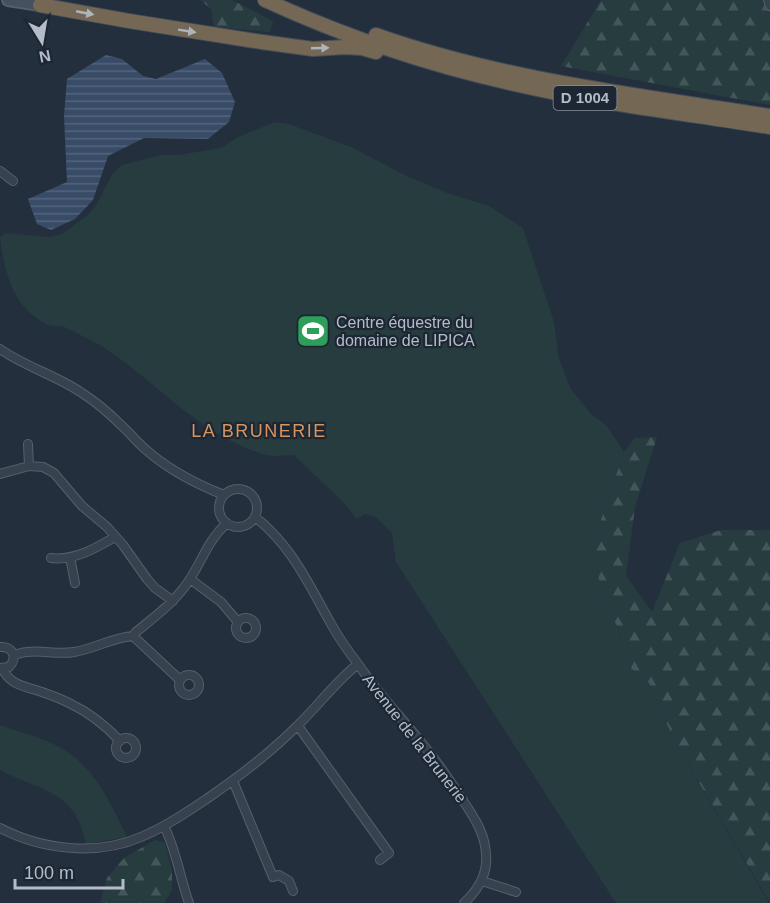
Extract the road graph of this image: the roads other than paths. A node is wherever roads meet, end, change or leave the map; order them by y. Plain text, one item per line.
1 (8, 0) edge
2 (265, 0) edge
3 (285, 0) edge
4 (768, 0) edge
5 (40, 5) joint
6 (770, 6) edge
7 (402, 54) junction
8 (770, 117) edge
9 (770, 127) edge
10 (0, 171) edge
11 (14, 181) dead end
12 (0, 349) edge
13 (28, 444) dead end
14 (29, 466) junction
15 (0, 474) edge
16 (224, 495) junction
17 (255, 517) junction
18 (227, 523) junction
19 (115, 537) junction
20 (70, 557) junction
21 (51, 558) dead end
22 (190, 579) junction
23 (75, 582) dead end
24 (173, 601) junction
25 (238, 622) dead end
26 (133, 636) junction
27 (0, 647) edge
28 (14, 656) junction
29 (358, 664) junction
30 (1, 668) edge
31 (180, 680) dead end
32 (298, 726) junction
33 (120, 741) dead end
34 (233, 781) junction
35 (164, 826) junction
36 (0, 828) edge
37 (380, 860) dead end
38 (482, 880) junction
39 (293, 891) dead end
40 (516, 892) dead end
41 (189, 903) edge
42 (464, 903) edge

1 - 5 main road
2 - 7 highway, D 1004
3 - 8 highway, D 1004
4 - 6 street
5 -> 7 highway
7 - 9 highway, D 1004
10 - 11 street
12 - 16 street
13 - 14 street
14 - 15 street
14 - 19 street
16 - 17 street
16 - 18 street
17 - 18 street
17 - 29 street, Avenue de la Brunerie
18 - 22 street
19 - 20 street
19 - 24 street
20 - 21 street
20 - 23 street
22 - 24 street
22 - 25 street
24 - 26 street
26 - 28 street
26 - 31 street
27 - 28 street
28 - 30 street
29 - 32 street
29 - 38 street, Avenue de la Brunerie
30 - 33 street
32 - 34 street
32 - 37 street
34 - 35 street
34 - 39 street
35 - 36 street
35 - 41 street
38 - 40 street
38 - 42 street

